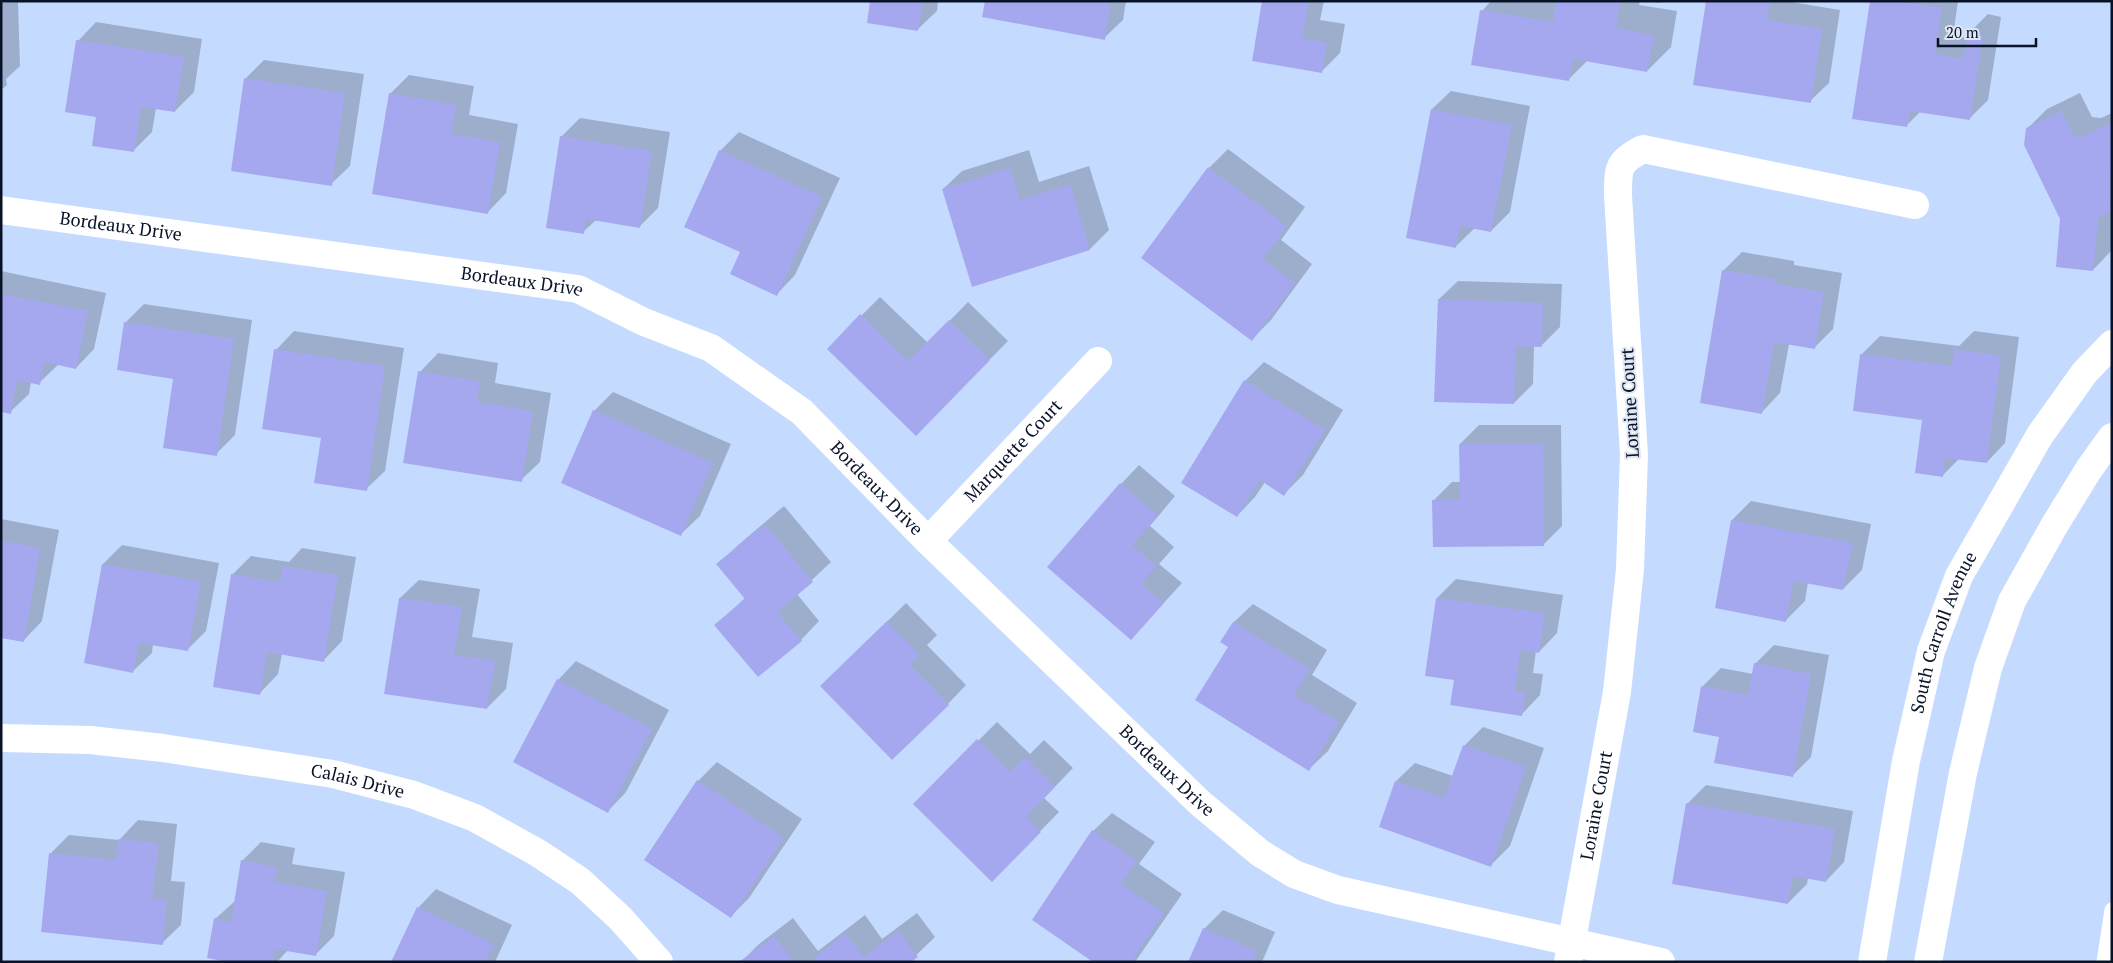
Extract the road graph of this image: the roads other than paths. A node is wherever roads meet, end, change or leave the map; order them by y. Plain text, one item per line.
1 (1915, 205) dead end
2 (1, 210) edge
3 (2112, 344) edge
4 (1098, 361) dead end
5 (2112, 437) edge
6 (928, 541) junction
7 (1, 738) edge
8 (2112, 910) edge
9 (1570, 952) edge
10 (659, 962) edge
11 (1661, 962) edge
12 (1872, 962) edge
13 (1928, 962) edge
14 (2104, 962) edge

1 - 9 street, Loraine Court
2 - 6 street, Bordeaux Drive
3 - 12 street, South Carroll Avenue
4 - 6 street, Marquette Court
5 - 13 street
6 - 9 street, Bordeaux Drive
7 - 10 street, Calais Drive
8 - 14 lane
9 - 11 street, Bordeaux Drive

